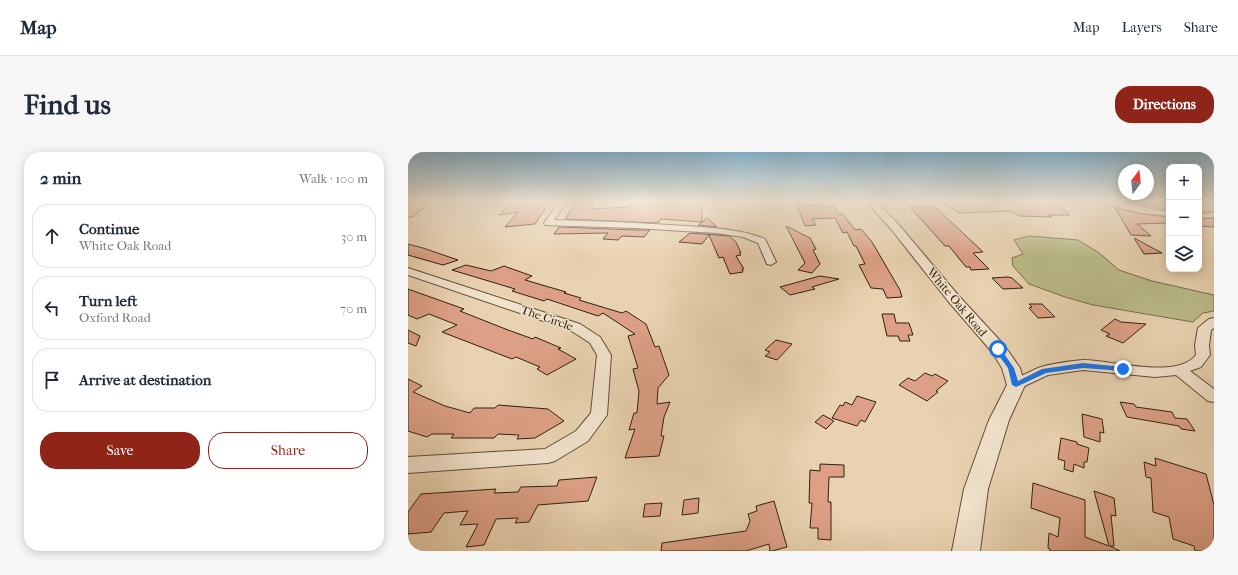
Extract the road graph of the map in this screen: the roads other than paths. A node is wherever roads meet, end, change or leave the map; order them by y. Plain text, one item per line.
1 (551, 220) edge
2 (888, 220) edge
3 (771, 262) dead end
4 (408, 271) edge
5 (1214, 322) edge
6 (1209, 358) edge
7 (1179, 370) junction
8 (1016, 385) junction
9 (1214, 397) edge
10 (408, 465) edge
11 (966, 551) edge

1 - 3 street
2 - 8 street, White Oak Road
4 - 10 street, The Circle
5 - 6 street
6 - 7 street
7 - 8 street
7 - 9 street
8 - 11 street

